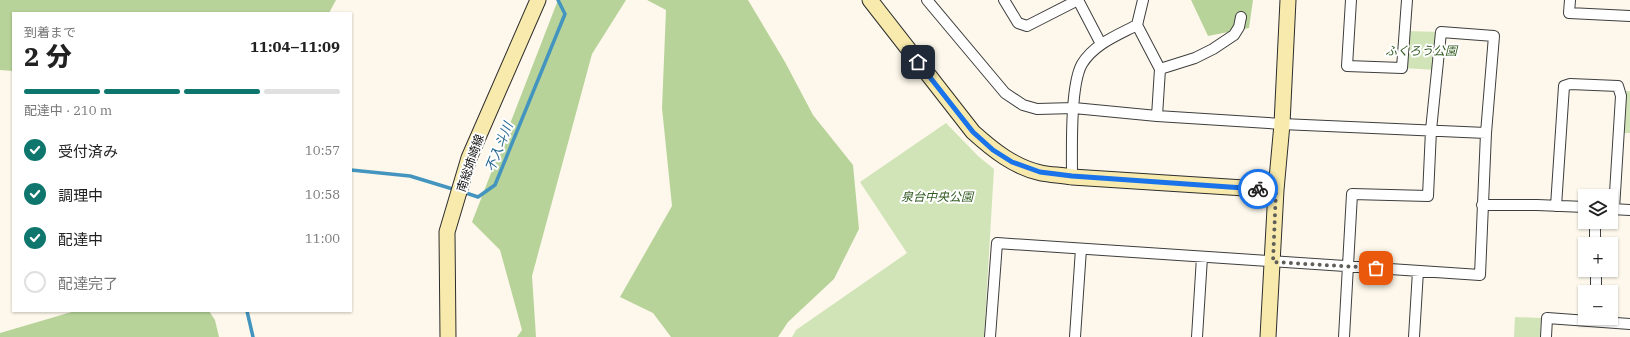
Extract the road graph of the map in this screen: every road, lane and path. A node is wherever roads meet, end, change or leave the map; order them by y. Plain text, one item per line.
1 (538, 0) edge
2 (870, 0) edge
3 (927, 0) edge
4 (1004, 0) edge
5 (1078, 0) edge
6 (1143, 0) edge
7 (1288, 0) edge
8 (1351, 0) edge
9 (1407, 0) edge
10 (1570, 0) edge
11 (1630, 16) edge
12 (1241, 17) dead end
13 (1137, 25) junction
14 (1101, 44) junction
15 (1160, 69) junction
16 (1074, 108) junction
17 (1157, 116) junction
18 (1282, 124) junction
19 (1431, 130) junction
20 (1486, 133) junction
21 (1072, 176) junction
22 (1614, 189) edge
23 (1276, 190) junction
24 (1482, 205) junction
25 (1556, 206) junction
26 (1578, 208) edge
27 (1618, 209) edge
28 (1630, 210) edge
29 (1081, 249) junction
30 (1202, 257) junction
31 (1273, 262) junction
32 (1348, 266) junction
33 (1418, 271) junction
34 (1578, 319) edge
35 (1618, 323) edge
36 (1630, 324) edge
37 (448, 337) edge
38 (990, 337) edge
39 (1075, 337) edge
40 (1197, 337) edge
41 (1268, 337) edge
42 (1344, 337) edge
43 (1414, 337) edge
44 (1546, 337) edge

1 - 37 street, 南総姉崎線
2 - 21 street
3 - 16 street
4 - 5 street
5 - 14 street
6 - 13 street
7 - 18 street
8 - 9 street
10 - 11 street
12 - 15 street
13 - 14 street
13 - 15 street
14 - 16 street
15 - 17 street
16 - 17 street
16 - 21 street
17 - 18 street
18 - 19 street
18 - 23 street
19 - 20 street
19 - 20 street
19 - 32 street
20 - 24 street
21 - 23 street
22 - 25 street
23 - 31 street
24 - 25 street
24 - 33 street
25 - 26 street
27 - 28 street
29 - 30 street
29 - 38 street
29 - 39 street
30 - 31 street
30 - 40 street
31 - 32 street
31 - 41 street
32 - 33 street
32 - 42 street
33 - 43 street
34 - 44 street
35 - 36 street

